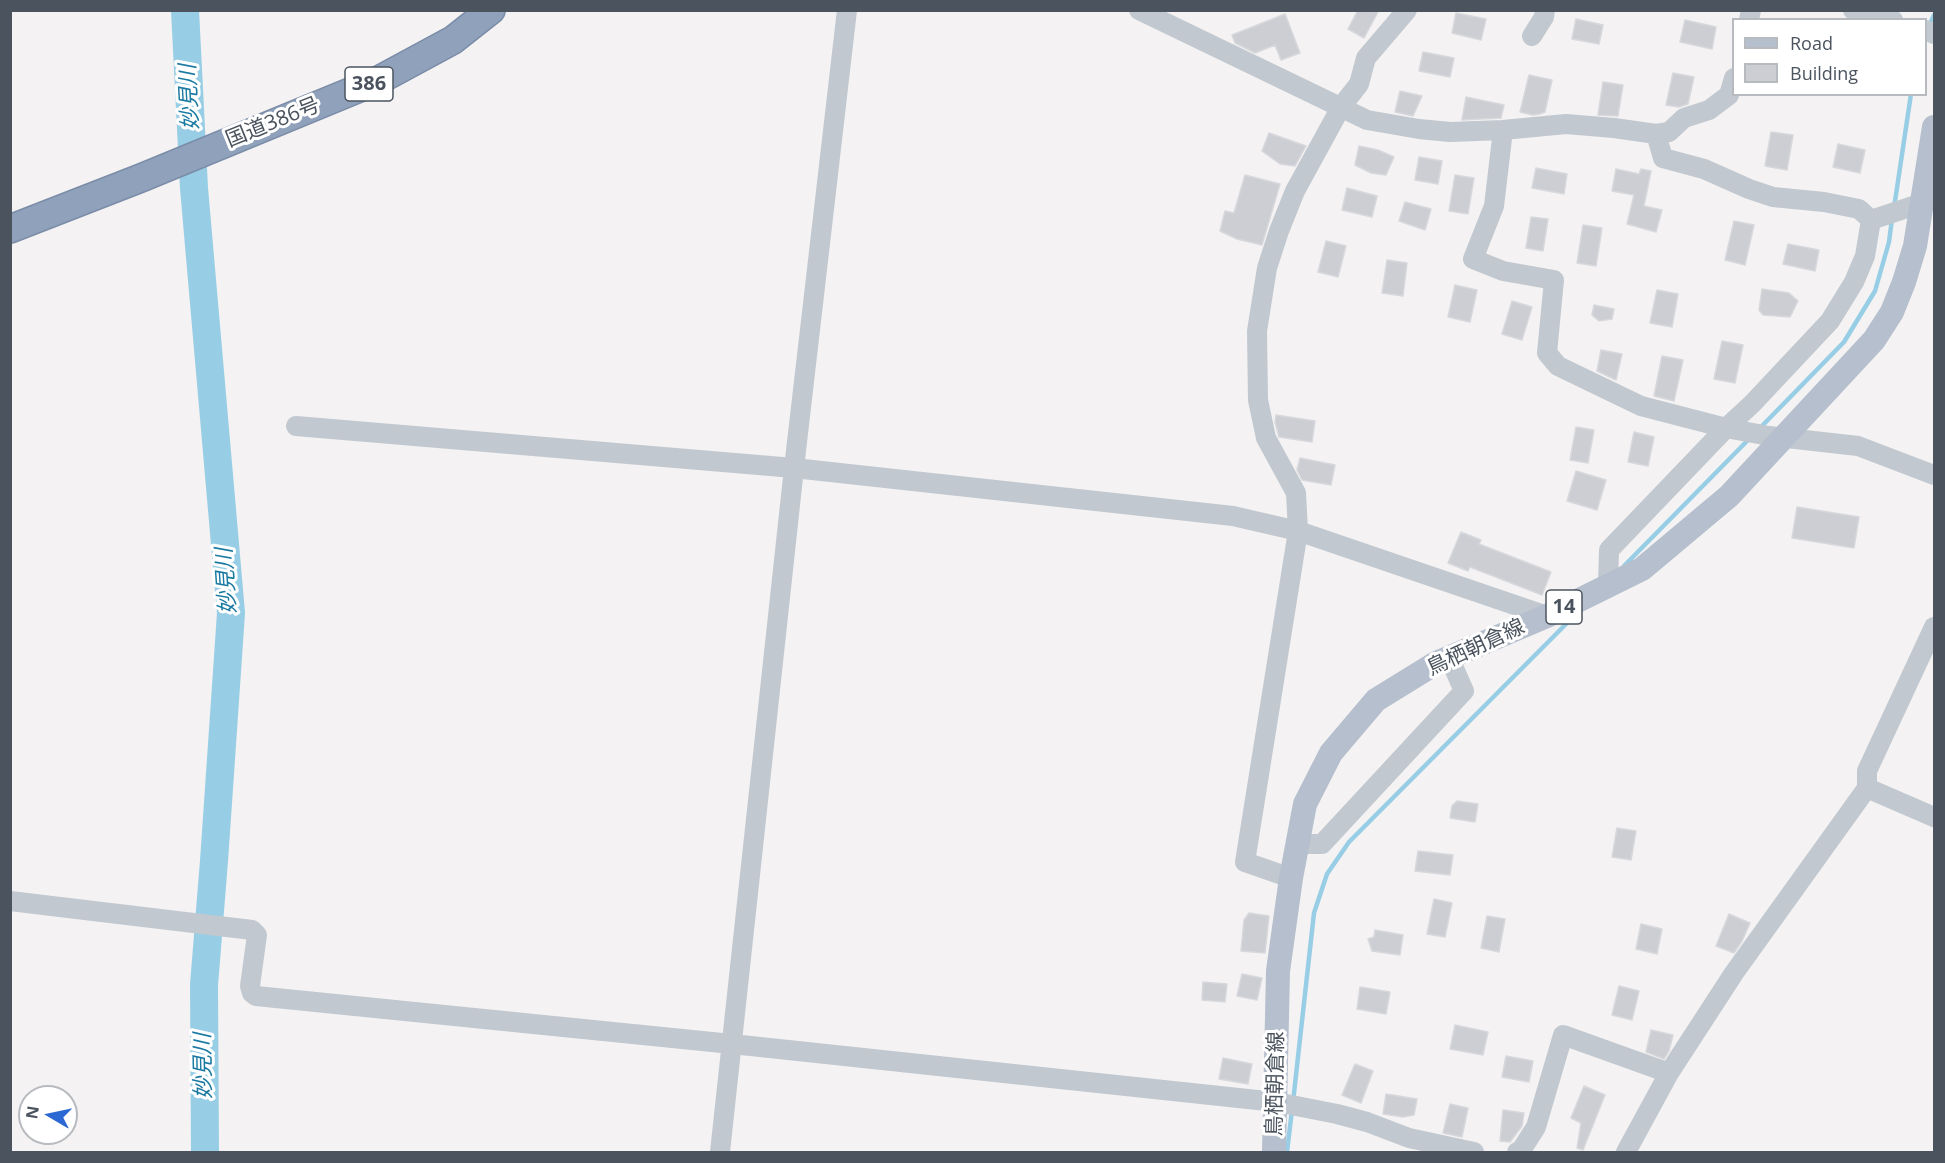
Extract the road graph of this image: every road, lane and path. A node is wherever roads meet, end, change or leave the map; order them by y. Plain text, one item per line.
1 (491, 10) edge
2 (847, 10) edge
3 (1139, 10) edge
4 (1407, 10) edge
5 (1545, 10) edge
6 (1853, 10) edge
7 (1885, 18) edge
8 (1532, 36) dead end
9 (1732, 85) edge
10 (1341, 107) junction
11 (1935, 127) edge
12 (1503, 130) junction
13 (1656, 135) junction
14 (1922, 203) junction
15 (1871, 220) junction
16 (10, 229) edge
17 (296, 426) dead end
18 (1733, 429) junction
19 (1776, 438) junction
20 (794, 468) junction
21 (1935, 475) edge
22 (1298, 531) junction
23 (1608, 585) junction
24 (1546, 616) junction
25 (1935, 627) edge
26 (1449, 657) junction
27 (1867, 788) junction
28 (1935, 816) edge
29 (1298, 844) junction
30 (1291, 878) junction
31 (10, 902) edge
32 (732, 1044) junction
33 (1668, 1073) junction
34 (1276, 1102) junction
35 (720, 1152) edge
36 (1274, 1152) edge
37 (1474, 1152) edge
38 (1517, 1152) edge
39 (1626, 1152) edge

1 - 16 highway, 国道386号 / 386
2 - 20 street
3 - 10 street
4 - 10 street
5 - 8 street
6 - 7 street
9 - 13 street
10 - 12 street
10 - 22 street
11 - 14 main road, 鳥栖朝倉線 / 14
12 - 13 street
12 - 18 street
13 - 15 street
14 - 15 street
14 - 19 main road, 鳥栖朝倉線 / 14
15 - 18 street
17 - 20 street
18 - 19 street
18 - 23 street
19 - 21 street
19 - 23 main road, 鳥栖朝倉線 / 14
20 - 22 street
20 - 32 street
22 - 24 street
22 - 30 street
23 - 24 main road, 鳥栖朝倉線 / 14
24 - 26 main road, 鳥栖朝倉線 / 14
25 - 27 street
26 - 29 main road, 鳥栖朝倉線 / 14
26 - 29 street
27 - 28 street
27 - 33 street
29 - 30 main road, 鳥栖朝倉線 / 14
30 - 34 main road, 鳥栖朝倉線 / 14
31 - 32 street
32 - 34 street
32 - 35 street
33 - 38 street
33 - 39 street
34 - 36 main road, 鳥栖朝倉線 / 14
34 - 37 street

